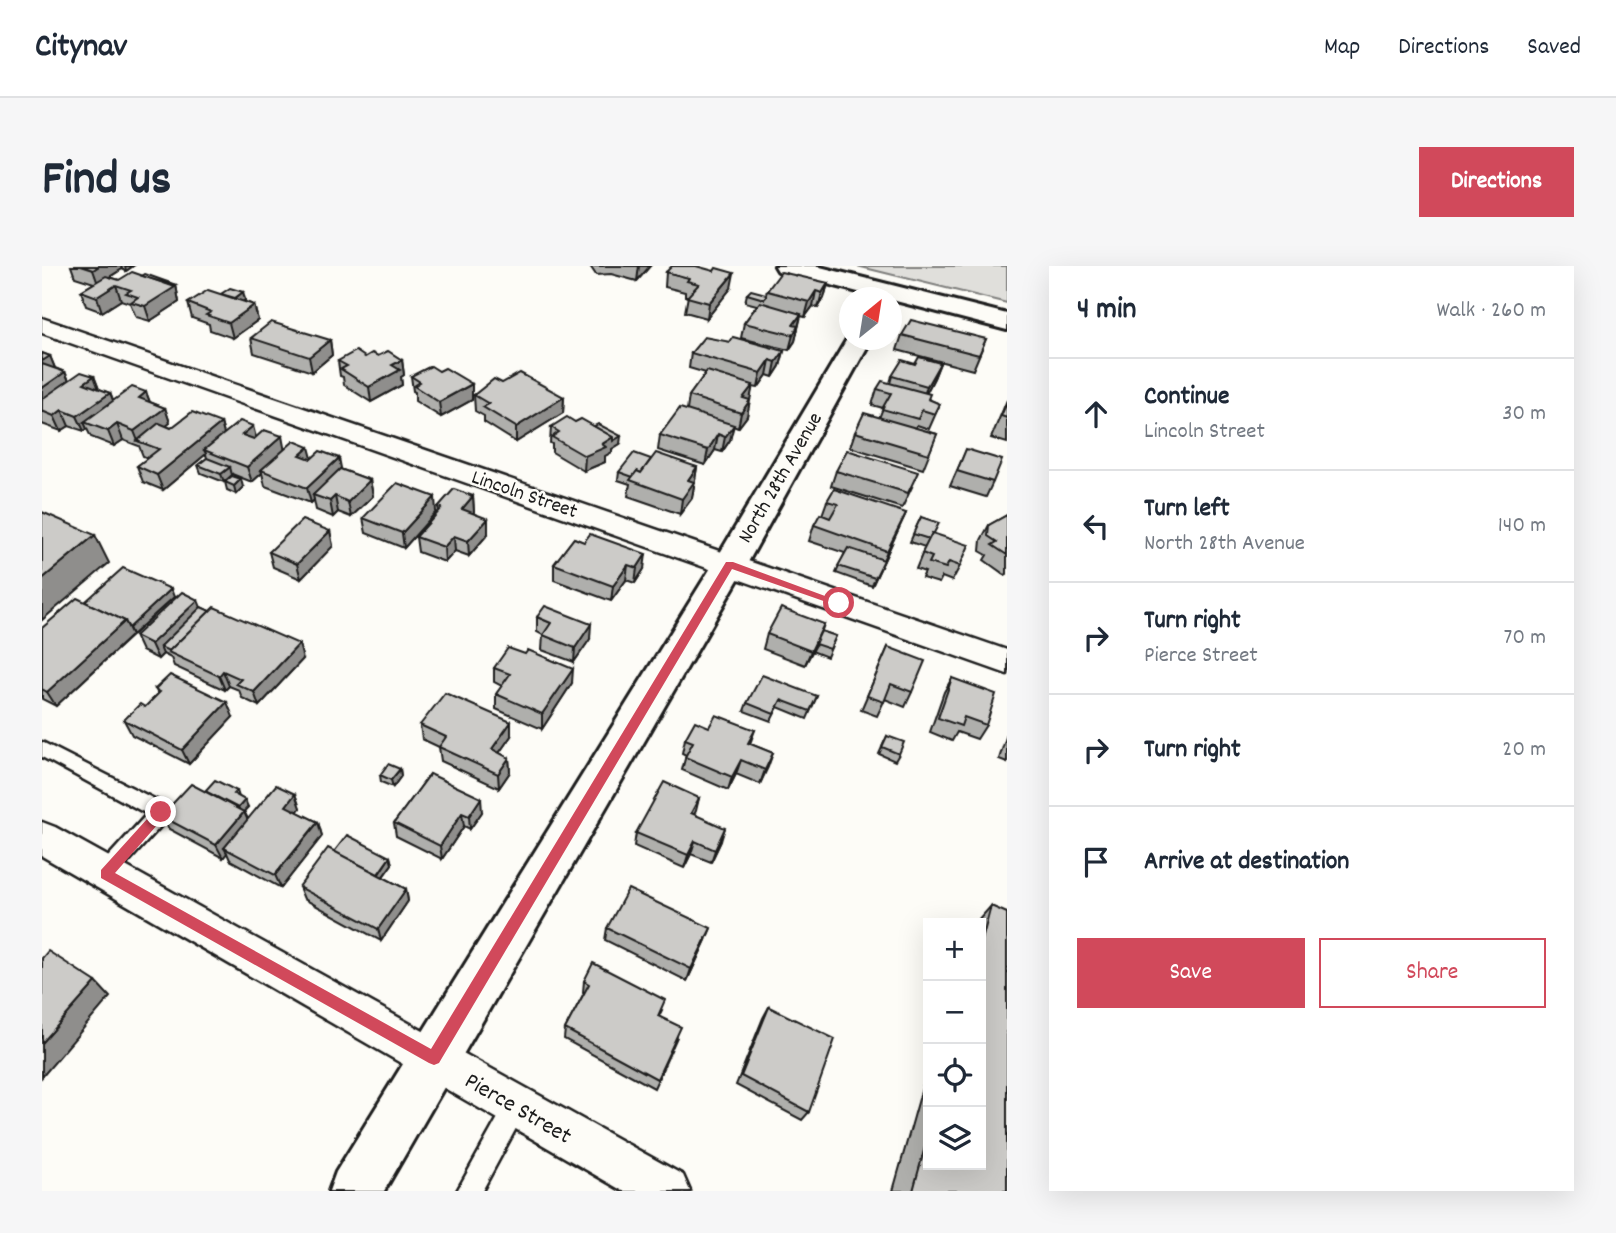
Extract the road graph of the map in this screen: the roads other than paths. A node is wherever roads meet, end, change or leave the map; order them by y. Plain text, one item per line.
1 (787, 266) edge
2 (859, 287) edge
3 (902, 298) edge
4 (1007, 322) edge
5 (42, 325) edge
6 (852, 350) edge
7 (730, 564) junction
8 (1007, 662) edge
9 (42, 749) edge
10 (42, 838) edge
11 (106, 874) junction
12 (434, 1058) junction
13 (517, 1106) junction
14 (355, 1191) edge
15 (469, 1191) edge
16 (667, 1191) edge

1 - 2 street
3 - 4 street
5 - 7 street, Lincoln Street
6 - 7 street, North 28th Avenue
7 - 8 street, Lincoln Street
7 - 12 street, North 28th Avenue
9 - 11 lane
10 - 11 street, Pierce Street
11 - 12 street, Pierce Street
12 - 13 street, Pierce Street
12 - 14 street, North 28th Avenue
13 - 15 lane
13 - 16 street, Pierce Street

